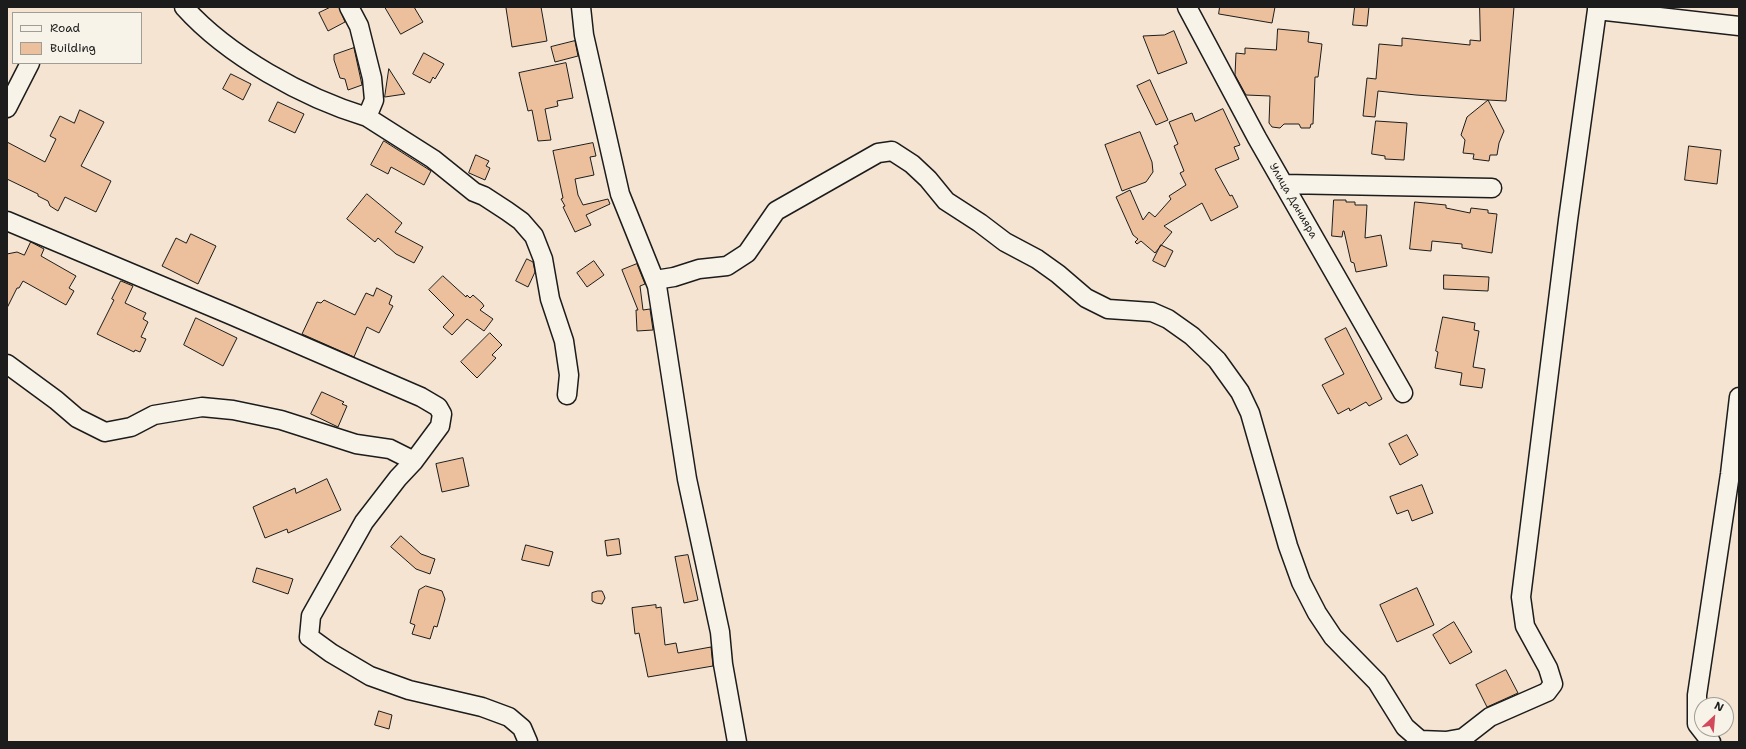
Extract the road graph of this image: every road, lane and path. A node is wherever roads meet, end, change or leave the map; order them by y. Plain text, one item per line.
1 (184, 7) edge
2 (349, 7) edge
3 (581, 7) edge
4 (1187, 7) edge
5 (1597, 8) edge
6 (1739, 26) edge
7 (29, 64) edge
8 (7, 108) edge
9 (367, 117) junction
10 (1283, 184) junction
11 (1492, 188) dead end
12 (7, 221) edge
13 (655, 280) junction
14 (7, 364) edge
15 (1403, 393) dead end
16 (567, 396) dead end
17 (1739, 397) edge
18 (414, 461) junction
19 (1462, 740) edge
20 (528, 742) edge
21 (737, 742) edge
22 (1711, 742) edge

1 - 9 street
2 - 9 street
3 - 13 street
4 - 10 street, Улица Данияра
5 - 6 street
5 - 19 street
7 - 8 street
9 - 16 street
10 - 11 street
10 - 15 street, Улица Данияра
12 - 18 street
13 - 19 street
13 - 21 street
14 - 18 street
17 - 22 street
18 - 20 street

